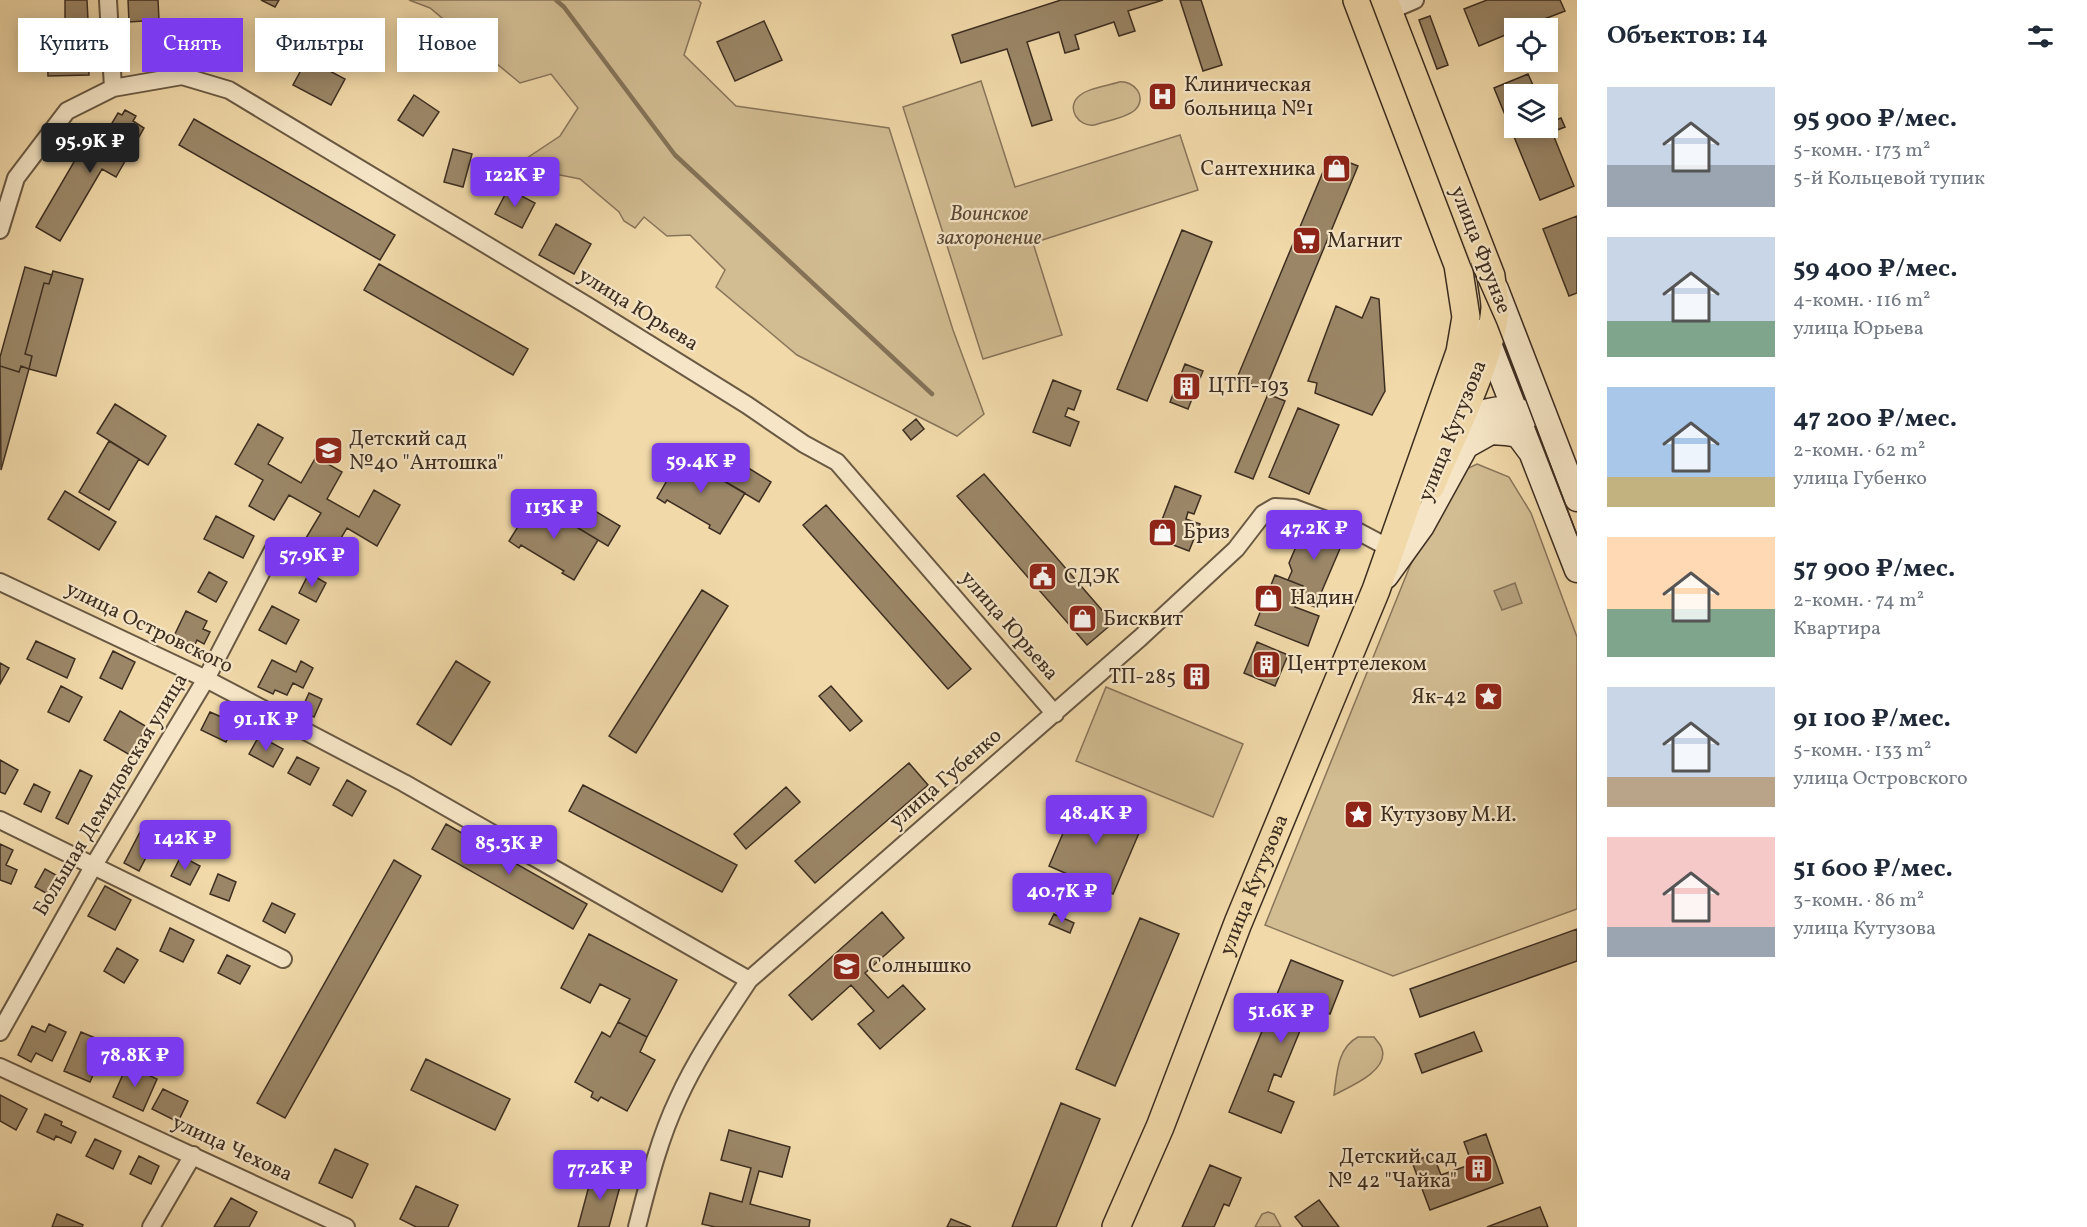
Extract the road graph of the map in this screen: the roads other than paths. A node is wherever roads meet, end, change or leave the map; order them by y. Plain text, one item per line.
1 (108, 0) edge
2 (1415, 0) edge
3 (1374, 8) edge
4 (113, 87) junction
5 (0, 230) edge
6 (1458, 265) junction
7 (1491, 276) junction
8 (1488, 342) junction
9 (1448, 385) joint
10 (1516, 411) junction
11 (1457, 424) junction
12 (1555, 442) junction
13 (1535, 460) junction
14 (1417, 478) junction
15 (1577, 499) edge
16 (274, 548) dead end
17 (1392, 549) junction
18 (1577, 570) edge
19 (0, 582) edge
20 (1378, 583) junction
21 (206, 679) junction
22 (1055, 714) junction
23 (0, 820) edge
24 (94, 866) junction
25 (283, 959) dead end
26 (749, 980) junction
27 (0, 1032) edge
28 (0, 1067) edge
29 (193, 1155) junction
30 (151, 1227) edge
31 (346, 1227) edge
32 (637, 1227) edge
33 (1116, 1227) edge

1 - 4 street
2 - 3 street
3 - 6 main road, улица Фрунзе
3 - 7 main road, улица Фрунзе
4 - 5 street, улица Юрьева
4 - 22 street, улица Юрьева
6 - 8 main road, улица Фрунзе
6 - 9 main road, улица Фрунзе
7 - 8 main road, улица Кутузова
7 - 12 main road, улица Фрунзе
8 - 10 main road, улица Фрунзе
8 - 11 main road, улица Кутузова
9 - 14 main road, улица Кутузова
10 - 11 main road
10 - 12 main road
10 - 13 main road, улица Фрунзе
11 - 14 main road
11 - 20 main road, улица Кутузова
12 - 15 main road, улица Фрунзе
13 - 18 main road, улица Фрунзе
13 - 20 main road
14 - 17 main road, улица Кутузова
16 - 21 street, Большая Демидовская улица
17 - 20 main road, улица Кутузова
17 - 22 street, улица Губенко
19 - 21 street, улица Островского
20 - 33 main road, улица Кутузова
21 - 24 street, Большая Демидовская улица
21 - 26 street, улица Островского
22 - 26 street, улица Губенко
23 - 24 street
24 - 25 street
24 - 27 street, Большая Демидовская улица
26 - 32 street, улица Губенко
28 - 29 street, улица Чехова
29 - 30 street
29 - 31 street, улица Чехова

